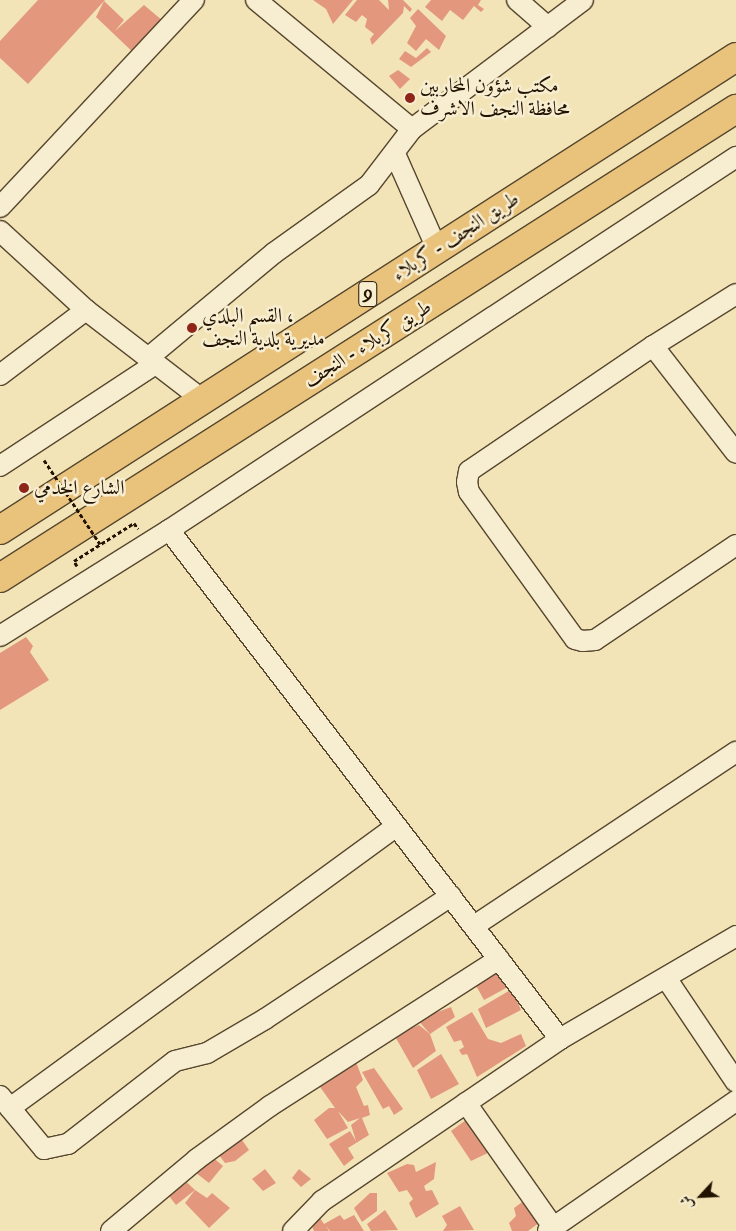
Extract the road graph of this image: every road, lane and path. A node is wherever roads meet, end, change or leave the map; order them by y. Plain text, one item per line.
1 (194, 0) edge
2 (256, 0) edge
3 (517, 0) edge
4 (583, 0) edge
5 (548, 27) junction
6 (736, 57) edge
7 (736, 109) edge
8 (412, 130) junction
9 (395, 154) junction
10 (736, 158) edge
11 (0, 207) edge
12 (0, 231) edge
13 (437, 249) junction
14 (736, 294) edge
15 (86, 310) junction
16 (653, 346) junction
17 (151, 361) junction
18 (0, 374) edge
19 (204, 401) junction
20 (736, 453) edge
21 (44, 460) dead end
22 (0, 466) edge
23 (0, 530) edge
24 (169, 530) junction
25 (100, 544) dead end
26 (736, 545) edge
27 (0, 578) edge
28 (0, 636) edge
29 (736, 752) edge
30 (395, 827) junction
31 (451, 896) junction
32 (474, 926) junction
33 (736, 936) edge
34 (499, 959) junction
35 (666, 978) junction
36 (560, 1039) junction
37 (736, 1082) edge
38 (736, 1101) edge
39 (5, 1102) edge
40 (466, 1103) junction
41 (551, 1229) edge
42 (111, 1231) edge
43 (293, 1231) edge

1 - 11 street
2 - 8 street
3 - 5 street
4 - 5 street
5 - 8 street
6 - 13 highway, طريق النجف - کربلاء / 9
7 - 27 highway, طريق کربلاء - النجف / 9
8 - 9 street
9 - 13 street
9 - 17 street
10 - 24 street
12 - 15 street
13 - 19 highway, طريق النجف - کربلاء / 9
14 - 16 street
15 - 17 street
15 - 18 street
16 - 20 street
16 - 26 street
17 - 19 street
17 - 22 street
19 - 23 highway, طريق النجف - کربلاء / 9
21 - 25 path, bridge
24 - 28 street
24 - 30 street
29 - 32 street
30 - 31 street
30 - 39 street
31 - 32 street
31 - 39 street
32 - 34 street
33 - 35 street
34 - 36 street
34 - 42 street
35 - 36 street
35 - 37 street
36 - 40 street
38 - 41 street
40 - 41 street
40 - 43 street

